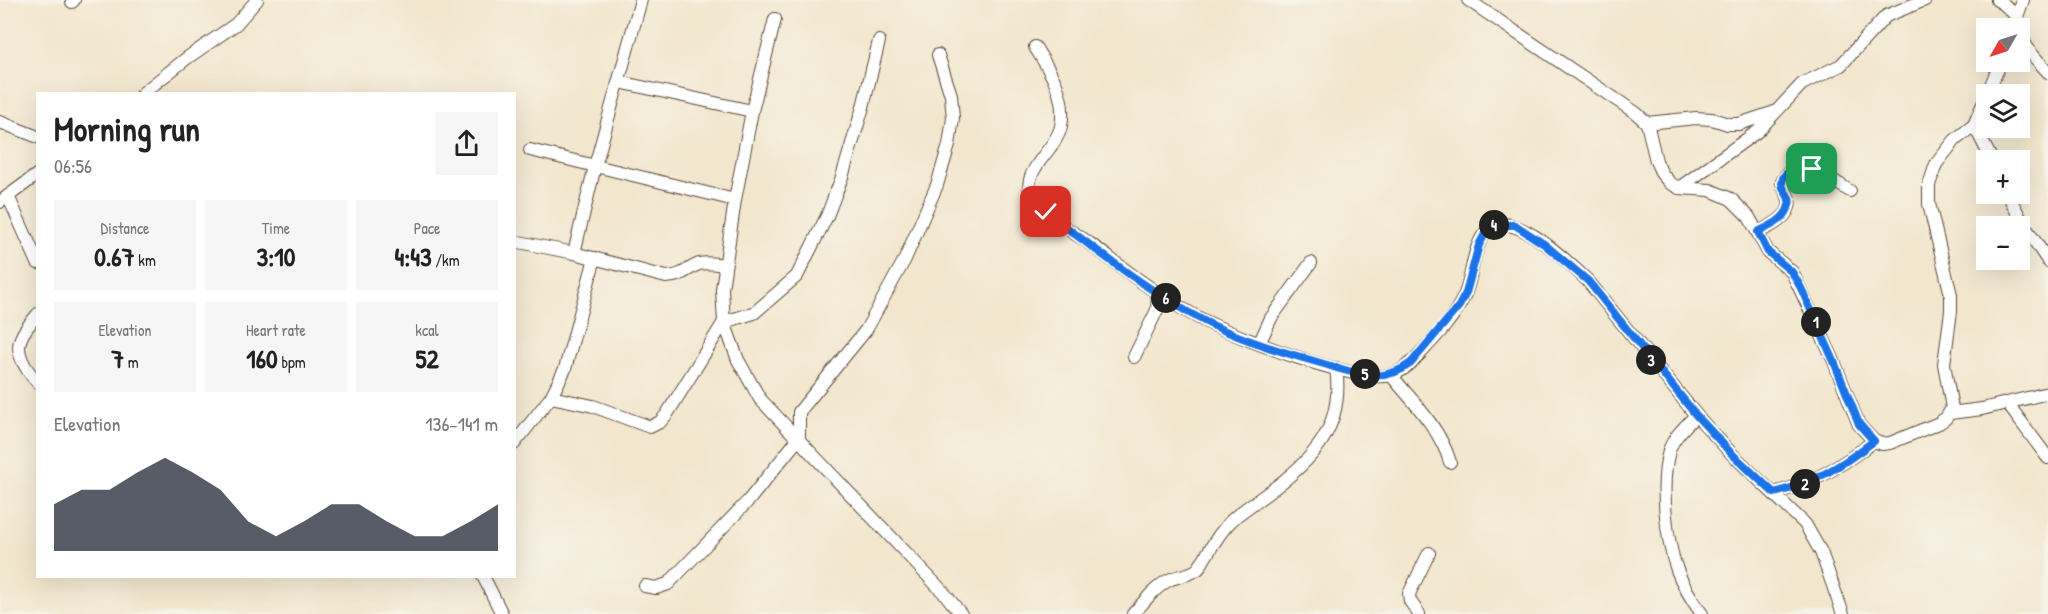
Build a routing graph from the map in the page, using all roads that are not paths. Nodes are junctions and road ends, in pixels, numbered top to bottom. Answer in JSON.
{"nodes":[{"id":1,"x":257,"y":0,"type":"edge"},
{"id":2,"x":641,"y":0,"type":"edge"},
{"id":3,"x":1468,"y":0,"type":"edge"},
{"id":4,"x":1925,"y":0,"type":"edge"},
{"id":5,"x":1997,"y":0,"type":"edge"},
{"id":6,"x":2023,"y":0,"type":"edge"},
{"id":7,"x":2012,"y":18,"type":"edge"},
{"id":8,"x":2017,"y":18,"type":"edge"},
{"id":9,"x":775,"y":20,"type":"dead end"},
{"id":10,"x":879,"y":41,"type":"dead end"},
{"id":11,"x":1035,"y":47,"type":"dead end"},
{"id":12,"x":2030,"y":51,"type":"edge"},
{"id":13,"x":938,"y":55,"type":"dead end"},
{"id":14,"x":2048,"y":72,"type":"edge"},
{"id":15,"x":619,"y":82,"type":"junction"},
{"id":16,"x":144,"y":92,"type":"edge"},
{"id":17,"x":752,"y":111,"type":"junction"},
{"id":18,"x":1779,"y":111,"type":"junction"},
{"id":19,"x":1976,"y":121,"type":"edge"},
{"id":20,"x":0,"y":122,"type":"edge"},
{"id":21,"x":1647,"y":123,"type":"junction"},
{"id":22,"x":1974,"y":125,"type":"junction"},
{"id":23,"x":36,"y":136,"type":"edge"},
{"id":24,"x":530,"y":150,"type":"dead end"},
{"id":25,"x":1987,"y":150,"type":"edge"},
{"id":26,"x":595,"y":166,"type":"junction"},
{"id":27,"x":36,"y":175,"type":"edge"},
{"id":28,"x":1679,"y":188,"type":"junction"},
{"id":29,"x":1850,"y":191,"type":"dead end"},
{"id":30,"x":4,"y":199,"type":"edge"},
{"id":31,"x":735,"y":200,"type":"junction"},
{"id":32,"x":2013,"y":204,"type":"edge"},
{"id":33,"x":1758,"y":232,"type":"junction"},
{"id":34,"x":516,"y":241,"type":"edge"},
{"id":35,"x":574,"y":253,"type":"junction"},
{"id":36,"x":595,"y":258,"type":"junction"},
{"id":37,"x":36,"y":259,"type":"edge"},
{"id":38,"x":2048,"y":261,"type":"edge"},
{"id":39,"x":1311,"y":263,"type":"dead end"},
{"id":40,"x":725,"y":265,"type":"junction"},
{"id":41,"x":1158,"y":293,"type":"junction"},
{"id":42,"x":36,"y":317,"type":"edge"},
{"id":43,"x":724,"y":322,"type":"junction"},
{"id":44,"x":1259,"y":344,"type":"junction"},
{"id":45,"x":1134,"y":357,"type":"dead end"},
{"id":46,"x":1336,"y":368,"type":"junction"},
{"id":47,"x":1391,"y":375,"type":"junction"},
{"id":48,"x":36,"y":381,"type":"edge"},
{"id":49,"x":2048,"y":393,"type":"edge"},
{"id":50,"x":550,"y":398,"type":"junction"},
{"id":51,"x":2007,"y":403,"type":"junction"},
{"id":52,"x":1950,"y":413,"type":"junction"},
{"id":53,"x":1696,"y":415,"type":"junction"},
{"id":54,"x":799,"y":438,"type":"junction"},
{"id":55,"x":516,"y":441,"type":"edge"},
{"id":56,"x":1874,"y":441,"type":"junction"},
{"id":57,"x":2048,"y":458,"type":"edge"},
{"id":58,"x":1450,"y":462,"type":"dead end"},
{"id":59,"x":1774,"y":493,"type":"junction"},
{"id":60,"x":1429,"y":553,"type":"dead end"},
{"id":61,"x":484,"y":578,"type":"edge"},
{"id":62,"x":645,"y":586,"type":"dead end"},
{"id":63,"x":497,"y":612,"type":"edge"},
{"id":64,"x":961,"y":614,"type":"edge"},
{"id":65,"x":1133,"y":614,"type":"edge"},
{"id":66,"x":1419,"y":614,"type":"edge"},
{"id":67,"x":1702,"y":614,"type":"edge"},
{"id":68,"x":1843,"y":614,"type":"edge"}],
"edges":[{"from":1,"to":16,"type":"street"},
{"from":2,"to":15,"type":"street"},
{"from":3,"to":21,"type":"street"},
{"from":4,"to":18,"type":"street"},
{"from":5,"to":7,"type":"street"},
{"from":6,"to":8,"type":"street"},
{"from":9,"to":17,"type":"street"},
{"from":10,"to":43,"type":"street"},
{"from":11,"to":41,"type":"street"},
{"from":12,"to":14,"type":"street"},
{"from":13,"to":54,"type":"street"},
{"from":15,"to":17,"type":"street"},
{"from":15,"to":26,"type":"street"},
{"from":17,"to":31,"type":"street"},
{"from":18,"to":21,"type":"street"},
{"from":18,"to":28,"type":"street"},
{"from":19,"to":22,"type":"street"},
{"from":20,"to":23,"type":"street"},
{"from":21,"to":28,"type":"street"},
{"from":22,"to":25,"type":"street"},
{"from":22,"to":52,"type":"street"},
{"from":24,"to":26,"type":"street"},
{"from":26,"to":31,"type":"street"},
{"from":26,"to":35,"type":"street"},
{"from":27,"to":30,"type":"street"},
{"from":28,"to":33,"type":"street"},
{"from":29,"to":33,"type":"street"},
{"from":30,"to":37,"type":"street"},
{"from":31,"to":40,"type":"street"},
{"from":32,"to":38,"type":"street"},
{"from":33,"to":56,"type":"street"},
{"from":34,"to":35,"type":"street"},
{"from":35,"to":36,"type":"street"},
{"from":36,"to":40,"type":"street"},
{"from":36,"to":50,"type":"street"},
{"from":39,"to":44,"type":"street"},
{"from":40,"to":43,"type":"street"},
{"from":41,"to":44,"type":"street"},
{"from":41,"to":45,"type":"street"},
{"from":42,"to":48,"type":"street"},
{"from":43,"to":50,"type":"street"},
{"from":43,"to":54,"type":"street"},
{"from":44,"to":46,"type":"street"},
{"from":46,"to":47,"type":"street"},
{"from":46,"to":65,"type":"street"},
{"from":47,"to":53,"type":"street"},
{"from":47,"to":58,"type":"street"},
{"from":49,"to":51,"type":"street"},
{"from":50,"to":55,"type":"street"},
{"from":51,"to":52,"type":"street"},
{"from":51,"to":57,"type":"street"},
{"from":52,"to":56,"type":"street"},
{"from":53,"to":59,"type":"street"},
{"from":53,"to":67,"type":"street"},
{"from":54,"to":62,"type":"street"},
{"from":54,"to":64,"type":"street"},
{"from":56,"to":59,"type":"street"},
{"from":59,"to":68,"type":"street"},
{"from":60,"to":66,"type":"street"},
{"from":61,"to":63,"type":"street"}]}
